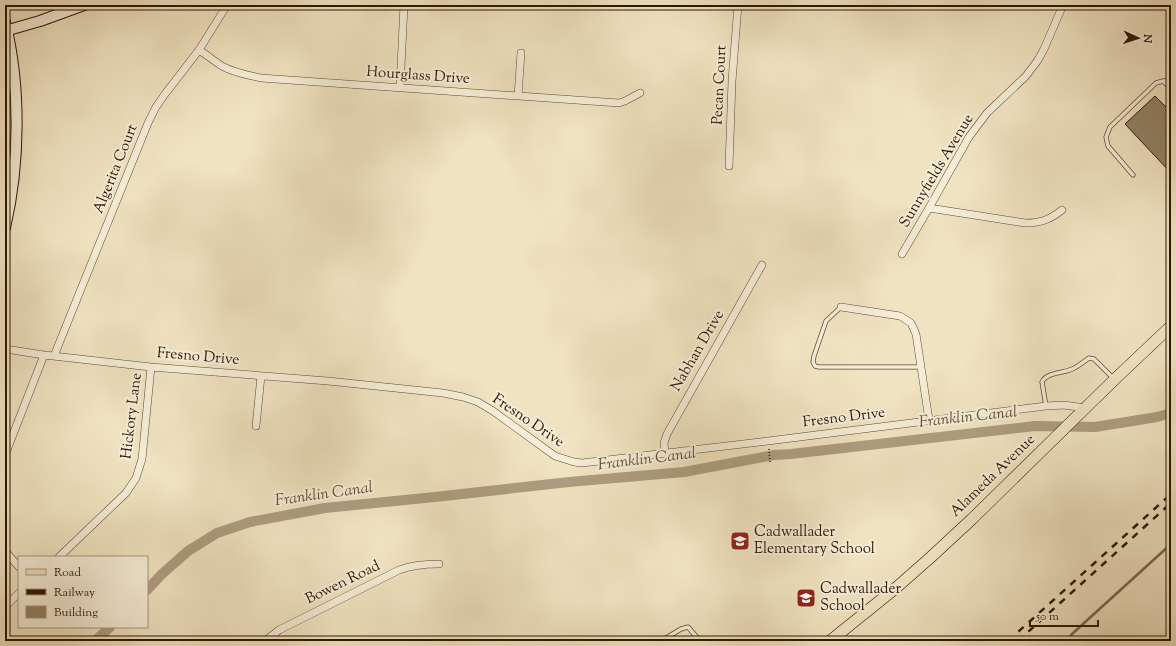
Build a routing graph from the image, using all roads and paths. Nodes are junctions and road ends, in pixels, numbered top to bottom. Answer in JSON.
{"nodes":[{"id":1,"x":84,"y":5,"type":"edge"},
{"id":2,"x":227,"y":5,"type":"edge"},
{"id":3,"x":404,"y":5,"type":"edge"},
{"id":4,"x":738,"y":5,"type":"edge"},
{"id":5,"x":1063,"y":5,"type":"edge"},
{"id":6,"x":6,"y":27,"type":"edge"},
{"id":7,"x":199,"y":50,"type":"junction"},
{"id":8,"x":520,"y":53,"type":"dead end"},
{"id":9,"x":1164,"y":81,"type":"junction"},
{"id":10,"x":1171,"y":81,"type":"edge"},
{"id":11,"x":400,"y":87,"type":"junction"},
{"id":12,"x":1171,"y":89,"type":"edge"},
{"id":13,"x":640,"y":93,"type":"dead end"},
{"id":14,"x":518,"y":96,"type":"junction"},
{"id":15,"x":729,"y":166,"type":"dead end"},
{"id":16,"x":1133,"y":175,"type":"dead end"},
{"id":17,"x":929,"y":208,"type":"junction"},
{"id":18,"x":1062,"y":210,"type":"dead end"},
{"id":19,"x":5,"y":228,"type":"edge"},
{"id":20,"x":902,"y":254,"type":"dead end"},
{"id":21,"x":762,"y":265,"type":"dead end"},
{"id":22,"x":841,"y":307,"type":"joint"},
{"id":23,"x":1171,"y":326,"type":"edge"},
{"id":24,"x":5,"y":349,"type":"edge"},
{"id":25,"x":44,"y":355,"type":"junction"},
{"id":26,"x":54,"y":356,"type":"junction"},
{"id":27,"x":151,"y":366,"type":"junction"},
{"id":28,"x":921,"y":367,"type":"junction"},
{"id":29,"x":261,"y":376,"type":"junction"},
{"id":30,"x":1115,"y":379,"type":"junction"},
{"id":31,"x":1046,"y":406,"type":"junction"},
{"id":32,"x":1082,"y":411,"type":"junction"},
{"id":33,"x":929,"y":420,"type":"junction"},
{"id":34,"x":256,"y":426,"type":"dead end"},
{"id":35,"x":769,"y":448,"type":"dead end"},
{"id":36,"x":665,"y":453,"type":"junction"},
{"id":37,"x":5,"y":455,"type":"edge"},
{"id":38,"x":770,"y":463,"type":"dead end"},
{"id":39,"x":5,"y":551,"type":"edge"},
{"id":40,"x":60,"y":556,"type":"edge"},
{"id":41,"x":438,"y":564,"type":"dead end"},
{"id":42,"x":18,"y":566,"type":"edge"},
{"id":43,"x":18,"y":594,"type":"edge"},
{"id":44,"x":5,"y":607,"type":"edge"},
{"id":45,"x":265,"y":641,"type":"edge"},
{"id":46,"x":661,"y":641,"type":"edge"},
{"id":47,"x":700,"y":641,"type":"edge"},
{"id":48,"x":830,"y":641,"type":"edge"}],
"edges":[{"from":1,"to":6,"type":"main road"},
{"from":2,"to":7,"type":"street","name":"Algerita Court"},
{"from":3,"to":11,"type":"street"},
{"from":4,"to":15,"type":"street","name":"Pecan Court"},
{"from":5,"to":17,"type":"street","name":"Sunnyfields Avenue"},
{"from":6,"to":19,"type":"main road"},
{"from":7,"to":11,"type":"street","name":"Hourglass Drive"},
{"from":7,"to":26,"type":"street","name":"Algerita Court"},
{"from":8,"to":14,"type":"street"},
{"from":9,"to":10,"type":"lane"},
{"from":9,"to":12,"type":"lane"},
{"from":9,"to":16,"type":"lane"},
{"from":11,"to":14,"type":"street","name":"Hourglass Drive"},
{"from":13,"to":14,"type":"street","name":"Hourglass Drive"},
{"from":17,"to":18,"type":"street"},
{"from":17,"to":20,"type":"street","name":"Sunnyfields Avenue"},
{"from":21,"to":36,"type":"street","name":"Nabhan Drive"},
{"from":22,"to":28,"type":"street"},
{"from":22,"to":28,"type":"lane"},
{"from":23,"to":30,"type":"main road","name":"Alameda Avenue"},
{"from":24,"to":25,"type":"street","name":"Fresno Drive"},
{"from":25,"to":26,"type":"street","name":"Fresno Drive"},
{"from":25,"to":37,"type":"street"},
{"from":26,"to":27,"type":"street","name":"Fresno Drive"},
{"from":27,"to":29,"type":"street","name":"Fresno Drive"},
{"from":27,"to":40,"type":"street","name":"Hickory Lane"},
{"from":28,"to":33,"type":"street"},
{"from":29,"to":34,"type":"street"},
{"from":29,"to":36,"type":"street","name":"Fresno Drive"},
{"from":30,"to":31,"type":"lane"},
{"from":30,"to":32,"type":"main road","name":"Alameda Avenue"},
{"from":31,"to":32,"type":"street","name":"Fresno Drive"},
{"from":31,"to":33,"type":"street","name":"Fresno Drive"},
{"from":32,"to":48,"type":"main road","name":"Alameda Avenue"},
{"from":33,"to":36,"type":"street","name":"Fresno Drive"},
{"from":35,"to":38,"type":"path"},
{"from":39,"to":42,"type":"street"},
{"from":41,"to":45,"type":"street","name":"Bowen Road"},
{"from":43,"to":44,"type":"street"},
{"from":46,"to":47,"type":"lane"}]}
